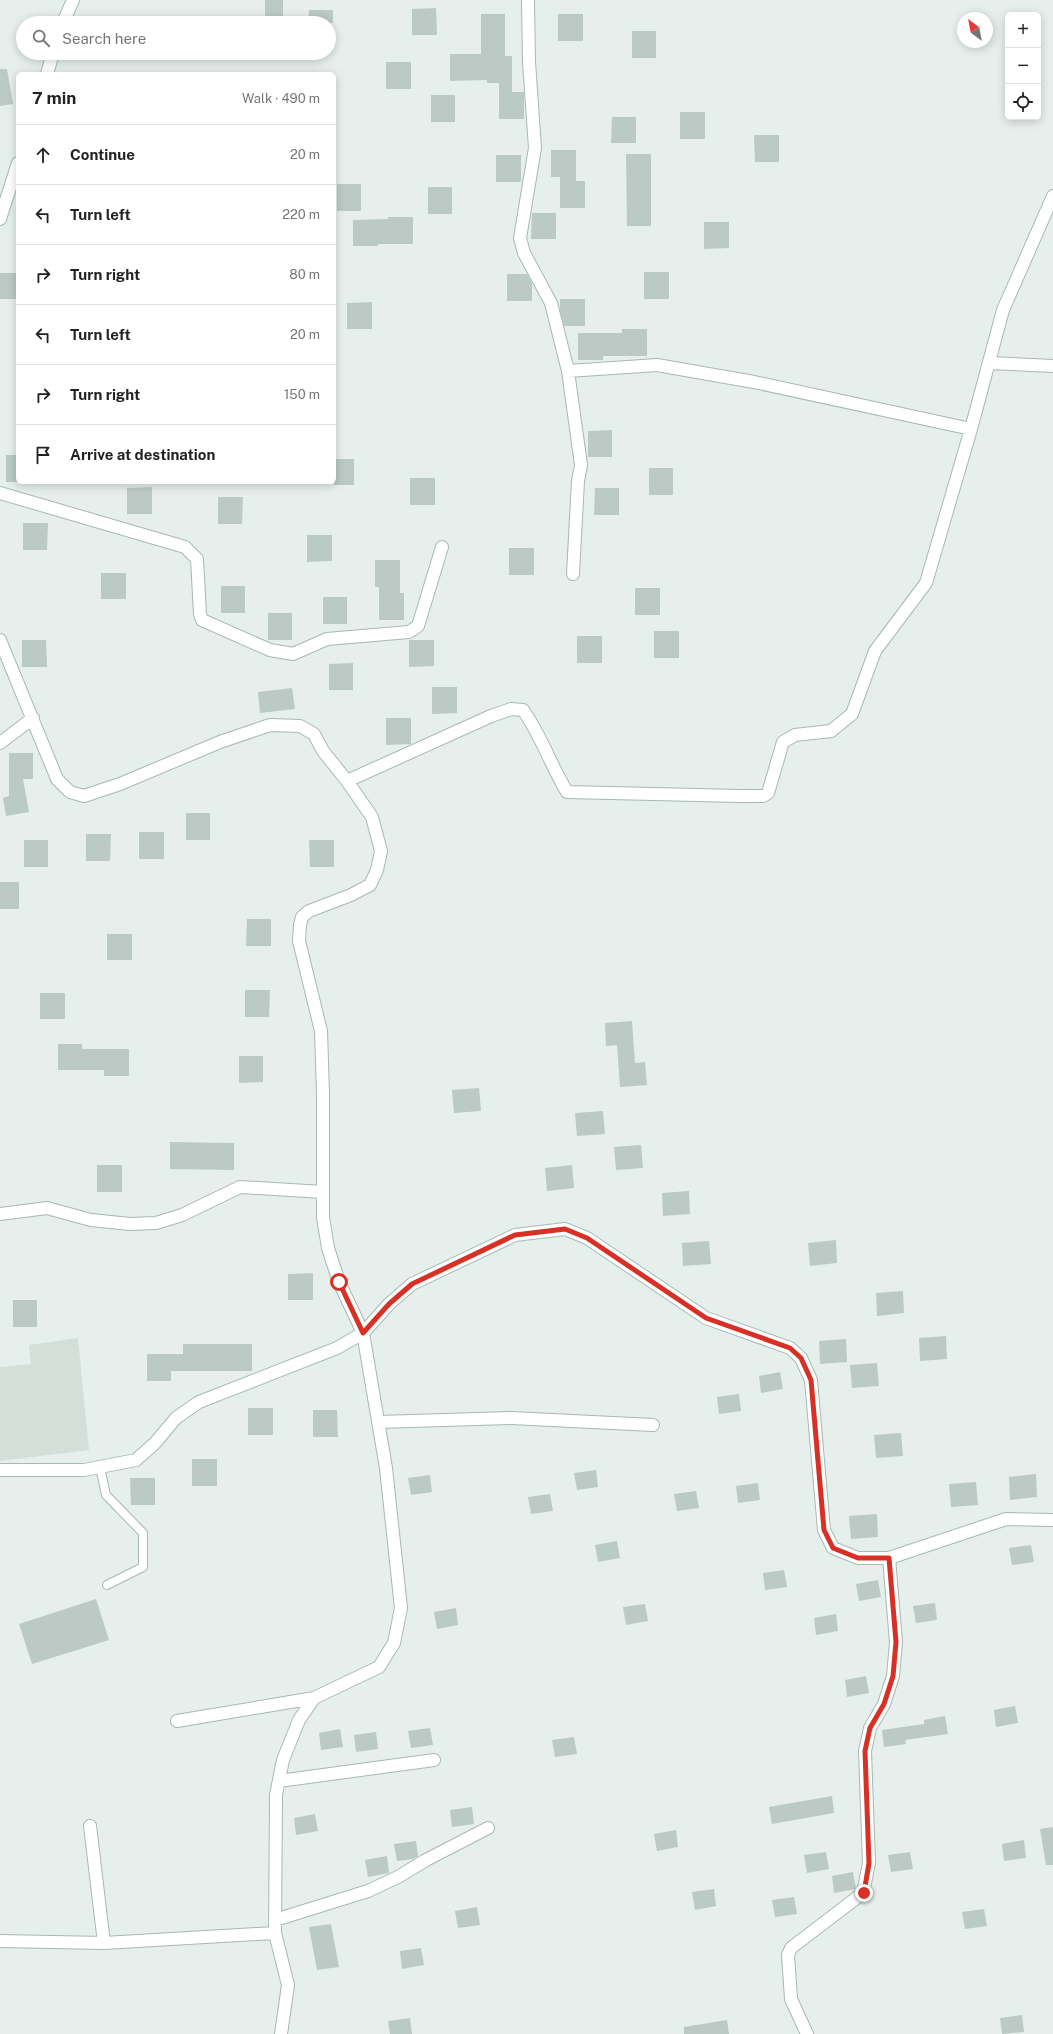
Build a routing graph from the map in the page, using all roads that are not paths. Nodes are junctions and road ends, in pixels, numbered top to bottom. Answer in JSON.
{"nodes":[{"id":1,"x":73,"y":0,"type":"edge"},
{"id":2,"x":528,"y":0,"type":"edge"},
{"id":3,"x":66,"y":16,"type":"edge"},
{"id":4,"x":51,"y":60,"type":"edge"},
{"id":5,"x":47,"y":72,"type":"edge"},
{"id":6,"x":16,"y":169,"type":"edge"},
{"id":7,"x":1053,"y":196,"type":"edge"},
{"id":8,"x":0,"y":219,"type":"edge"},
{"id":9,"x":989,"y":363,"type":"junction"},
{"id":10,"x":1053,"y":366,"type":"edge"},
{"id":11,"x":568,"y":371,"type":"junction"},
{"id":12,"x":971,"y":429,"type":"junction"},
{"id":13,"x":0,"y":493,"type":"edge"},
{"id":14,"x":442,"y":547,"type":"dead end"},
{"id":15,"x":573,"y":574,"type":"dead end"},
{"id":16,"x":0,"y":640,"type":"edge"},
{"id":17,"x":33,"y":718,"type":"junction"},
{"id":18,"x":0,"y":743,"type":"edge"},
{"id":19,"x":347,"y":781,"type":"junction"},
{"id":20,"x":323,"y":1192,"type":"junction"},
{"id":21,"x":0,"y":1214,"type":"edge"},
{"id":22,"x":363,"y":1333,"type":"junction"},
{"id":23,"x":378,"y":1422,"type":"junction"},
{"id":24,"x":653,"y":1425,"type":"dead end"},
{"id":25,"x":100,"y":1467,"type":"junction"},
{"id":26,"x":0,"y":1470,"type":"edge"},
{"id":27,"x":1053,"y":1520,"type":"edge"},
{"id":28,"x":889,"y":1558,"type":"junction"},
{"id":29,"x":108,"y":1586,"type":"dead end"},
{"id":30,"x":314,"y":1698,"type":"junction"},
{"id":31,"x":176,"y":1721,"type":"dead end"},
{"id":32,"x":434,"y":1760,"type":"dead end"},
{"id":33,"x":279,"y":1781,"type":"junction"},
{"id":34,"x":90,"y":1826,"type":"dead end"},
{"id":35,"x":488,"y":1828,"type":"dead end"},
{"id":36,"x":275,"y":1920,"type":"junction"},
{"id":37,"x":275,"y":1933,"type":"junction"},
{"id":38,"x":0,"y":1941,"type":"edge"},
{"id":39,"x":104,"y":1943,"type":"junction"},
{"id":40,"x":281,"y":2034,"type":"edge"},
{"id":41,"x":807,"y":2034,"type":"edge"}],
"edges":[{"from":1,"to":3,"type":"street"},
{"from":2,"to":11,"type":"street"},
{"from":4,"to":5,"type":"street"},
{"from":6,"to":8,"type":"street"},
{"from":7,"to":9,"type":"street"},
{"from":9,"to":10,"type":"street"},
{"from":9,"to":12,"type":"street"},
{"from":11,"to":12,"type":"street"},
{"from":11,"to":15,"type":"street"},
{"from":12,"to":19,"type":"street"},
{"from":13,"to":14,"type":"street"},
{"from":16,"to":17,"type":"street"},
{"from":17,"to":18,"type":"street"},
{"from":17,"to":19,"type":"street"},
{"from":19,"to":20,"type":"street"},
{"from":20,"to":21,"type":"street"},
{"from":20,"to":22,"type":"street"},
{"from":22,"to":23,"type":"street"},
{"from":22,"to":25,"type":"street"},
{"from":22,"to":28,"type":"street"},
{"from":23,"to":24,"type":"street"},
{"from":23,"to":30,"type":"street"},
{"from":25,"to":26,"type":"street"},
{"from":25,"to":29,"type":"lane"},
{"from":27,"to":28,"type":"street"},
{"from":28,"to":41,"type":"street"},
{"from":30,"to":31,"type":"street"},
{"from":30,"to":33,"type":"street"},
{"from":32,"to":33,"type":"street"},
{"from":33,"to":36,"type":"street"},
{"from":34,"to":39,"type":"street"},
{"from":35,"to":36,"type":"street"},
{"from":36,"to":37,"type":"street"},
{"from":37,"to":39,"type":"street"},
{"from":37,"to":40,"type":"street"},
{"from":38,"to":39,"type":"street"}]}
